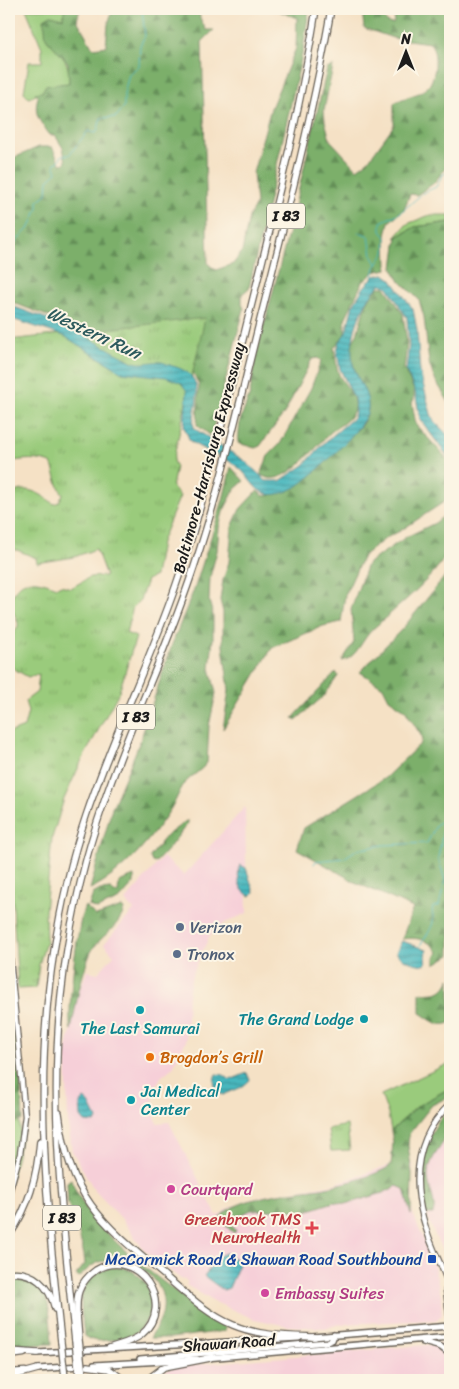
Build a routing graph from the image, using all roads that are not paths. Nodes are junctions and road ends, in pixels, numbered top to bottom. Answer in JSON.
{"nodes":[{"id":1,"x":316,"y":9,"type":"edge"},
{"id":2,"x":331,"y":9,"type":"edge"},
{"id":3,"x":9,"y":948,"type":"edge"},
{"id":4,"x":55,"y":1095,"type":"junction"},
{"id":5,"x":450,"y":1104,"type":"edge"},
{"id":6,"x":42,"y":1117,"type":"junction"},
{"id":7,"x":9,"y":1193,"type":"edge"},
{"id":8,"x":63,"y":1227,"type":"junction"},
{"id":9,"x":9,"y":1236,"type":"edge"},
{"id":10,"x":9,"y":1273,"type":"edge"},
{"id":11,"x":449,"y":1283,"type":"edge"},
{"id":12,"x":77,"y":1317,"type":"junction"},
{"id":13,"x":450,"y":1321,"type":"edge"},
{"id":14,"x":450,"y":1326,"type":"edge"},
{"id":15,"x":60,"y":1335,"type":"junction"},
{"id":16,"x":334,"y":1335,"type":"junction"},
{"id":17,"x":315,"y":1337,"type":"junction"},
{"id":18,"x":450,"y":1337,"type":"edge"},
{"id":19,"x":77,"y":1340,"type":"junction"},
{"id":20,"x":418,"y":1340,"type":"junction"},
{"id":21,"x":109,"y":1348,"type":"junction"},
{"id":22,"x":9,"y":1351,"type":"edge"},
{"id":23,"x":38,"y":1353,"type":"junction"},
{"id":24,"x":450,"y":1354,"type":"edge"},
{"id":25,"x":9,"y":1356,"type":"edge"},
{"id":26,"x":210,"y":1358,"type":"junction"},
{"id":27,"x":110,"y":1364,"type":"junction"},
{"id":28,"x":87,"y":1366,"type":"junction"},
{"id":29,"x":38,"y":1369,"type":"junction"},
{"id":30,"x":9,"y":1372,"type":"edge"},
{"id":31,"x":9,"y":1377,"type":"edge"},
{"id":32,"x":81,"y":1378,"type":"edge"},
{"id":33,"x":65,"y":1379,"type":"edge"},
{"id":34,"x":124,"y":1380,"type":"edge"},
{"id":35,"x":146,"y":1380,"type":"edge"}],
"edges":[{"from":1,"to":6,"type":"highway","name":"Baltimore-Harrisburg Expressway","number":"I 83"},
{"from":2,"to":4,"type":"highway","name":"Baltimore-Harrisburg Expressway","number":"I 83"},
{"from":3,"to":7,"type":"main road"},
{"from":4,"to":8,"type":"highway","name":"Baltimore-Harrisburg Expressway","number":"I 83"},
{"from":4,"to":17,"type":"highway"},
{"from":5,"to":11,"type":"main road"},
{"from":6,"to":9,"type":"highway"},
{"from":6,"to":15,"type":"highway","name":"Baltimore-Harrisburg Expressway","number":"I 83"},
{"from":8,"to":12,"type":"highway"},
{"from":8,"to":19,"type":"highway","name":"Baltimore-Harrisburg Expressway","number":"I 83"},
{"from":10,"to":15,"type":"highway"},
{"from":11,"to":13,"type":"main road"},
{"from":12,"to":19,"type":"highway"},
{"from":12,"to":21,"type":"highway"},
{"from":14,"to":16,"type":"main road","name":"Shawan Road"},
{"from":15,"to":33,"type":"highway","name":"Baltimore-Harrisburg Expressway","number":"I 83","bridge":true},
{"from":16,"to":17,"type":"main road","name":"Shawan Road"},
{"from":16,"to":27,"type":"main road"},
{"from":17,"to":21,"type":"main road","name":"Shawan Road"},
{"from":18,"to":20,"type":"main road","name":"Shawan Road"},
{"from":19,"to":32,"type":"highway","name":"Baltimore-Harrisburg Expressway","number":"I 83","bridge":true},
{"from":20,"to":24,"type":"main road"},
{"from":20,"to":26,"type":"main road","name":"Shawan Road"},
{"from":21,"to":23,"type":"main road","name":"Shawan Road"},
{"from":22,"to":23,"type":"highway"},
{"from":23,"to":25,"type":"main road","name":"Shawan Road"},
{"from":26,"to":27,"type":"main road","name":"Shawan Road"},
{"from":26,"to":35,"type":"highway"},
{"from":27,"to":28,"type":"main road","name":"Shawan Road"},
{"from":28,"to":29,"type":"main road","name":"Shawan Road"},
{"from":28,"to":34,"type":"highway"},
{"from":29,"to":30,"type":"main road","name":"Shawan Road"},
{"from":29,"to":31,"type":"highway"}]}
